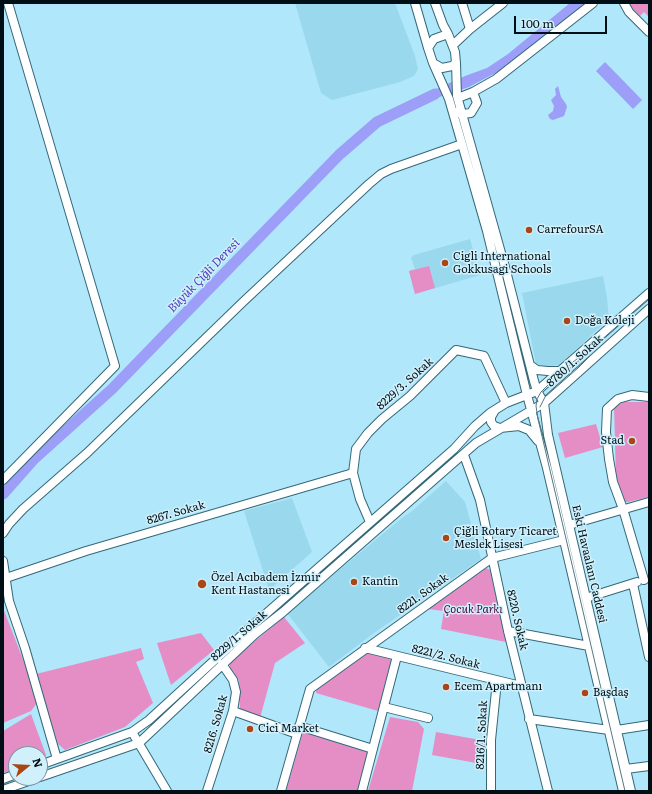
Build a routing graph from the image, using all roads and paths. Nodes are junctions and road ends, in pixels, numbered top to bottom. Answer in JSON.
{"nodes":[{"id":1,"x":8,"y":3,"type":"edge"},
{"id":2,"x":415,"y":3,"type":"edge"},
{"id":3,"x":435,"y":3,"type":"edge"},
{"id":4,"x":462,"y":3,"type":"edge"},
{"id":5,"x":504,"y":3,"type":"edge"},
{"id":6,"x":593,"y":3,"type":"edge"},
{"id":7,"x":624,"y":3,"type":"edge"},
{"id":8,"x":470,"y":29,"type":"junction"},
{"id":9,"x":649,"y":32,"type":"edge"},
{"id":10,"x":448,"y":34,"type":"junction"},
{"id":11,"x":453,"y":45,"type":"junction"},
{"id":12,"x":428,"y":48,"type":"junction"},
{"id":13,"x":433,"y":63,"type":"junction"},
{"id":14,"x":456,"y":63,"type":"junction"},
{"id":15,"x":473,"y":92,"type":"junction"},
{"id":16,"x":457,"y":97,"type":"junction"},
{"id":17,"x":452,"y":110,"type":"junction"},
{"id":18,"x":462,"y":114,"type":"junction"},
{"id":19,"x":462,"y":144,"type":"junction"},
{"id":20,"x":649,"y":293,"type":"edge"},
{"id":21,"x":649,"y":309,"type":"edge"},
{"id":22,"x":530,"y":365,"type":"junction"},
{"id":23,"x":559,"y":371,"type":"junction"},
{"id":24,"x":537,"y":391,"type":"junction"},
{"id":25,"x":527,"y":395,"type":"junction"},
{"id":26,"x":649,"y":397,"type":"edge"},
{"id":27,"x":506,"y":403,"type":"junction"},
{"id":28,"x":544,"y":403,"type":"junction"},
{"id":29,"x":496,"y":410,"type":"junction"},
{"id":30,"x":531,"y":410,"type":"junction"},
{"id":31,"x":500,"y":428,"type":"junction"},
{"id":32,"x":540,"y":444,"type":"junction"},
{"id":33,"x":464,"y":455,"type":"junction"},
{"id":34,"x":354,"y":474,"type":"junction"},
{"id":35,"x":3,"y":480,"type":"edge"},
{"id":36,"x":649,"y":502,"type":"edge"},
{"id":37,"x":623,"y":509,"type":"junction"},
{"id":38,"x":370,"y":522,"type":"junction"},
{"id":39,"x":569,"y":525,"type":"junction"},
{"id":40,"x":3,"y":533,"type":"edge"},
{"id":41,"x":564,"y":540,"type":"junction"},
{"id":42,"x":492,"y":558,"type":"junction"},
{"id":43,"x":3,"y":561,"type":"edge"},
{"id":44,"x":6,"y":578,"type":"junction"},
{"id":45,"x":646,"y":579,"type":"edge"},
{"id":46,"x":633,"y":584,"type":"junction"},
{"id":47,"x":586,"y":598,"type":"junction"},
{"id":48,"x":508,"y":631,"type":"junction"},
{"id":49,"x":589,"y":646,"type":"junction"},
{"id":50,"x":365,"y":648,"type":"junction"},
{"id":51,"x":397,"y":656,"type":"junction"},
{"id":52,"x":649,"y":657,"type":"edge"},
{"id":53,"x":222,"y":664,"type":"junction"},
{"id":54,"x":497,"y":681,"type":"junction"},
{"id":55,"x":521,"y":686,"type":"junction"},
{"id":56,"x":384,"y":707,"type":"junction"},
{"id":57,"x":233,"y":711,"type":"junction"},
{"id":58,"x":428,"y":718,"type":"dead end"},
{"id":59,"x":529,"y":719,"type":"junction"},
{"id":60,"x":649,"y":725,"type":"edge"},
{"id":61,"x":298,"y":730,"type":"junction"},
{"id":62,"x":613,"y":730,"type":"junction"},
{"id":63,"x":132,"y":732,"type":"junction"},
{"id":64,"x":139,"y":742,"type":"junction"},
{"id":65,"x":373,"y":749,"type":"junction"},
{"id":66,"x":57,"y":759,"type":"junction"},
{"id":67,"x":48,"y":762,"type":"edge"},
{"id":68,"x":649,"y":766,"type":"edge"},
{"id":69,"x":626,"y":769,"type":"junction"},
{"id":70,"x":48,"y":775,"type":"edge"},
{"id":71,"x":15,"y":786,"type":"edge"},
{"id":72,"x":3,"y":790,"type":"edge"},
{"id":73,"x":167,"y":791,"type":"edge"},
{"id":74,"x":207,"y":791,"type":"edge"},
{"id":75,"x":281,"y":791,"type":"edge"},
{"id":76,"x":362,"y":791,"type":"edge"},
{"id":77,"x":491,"y":791,"type":"edge"},
{"id":78,"x":548,"y":791,"type":"edge"},
{"id":79,"x":623,"y":791,"type":"edge"},
{"id":80,"x":631,"y":791,"type":"edge"}],
"edges":[{"from":1,"to":35,"type":"street"},
{"from":2,"to":12,"type":"street"},
{"from":3,"to":10,"type":"street"},
{"from":4,"to":8,"type":"street"},
{"from":5,"to":8,"type":"street"},
{"from":6,"to":15,"type":"street"},
{"from":7,"to":9,"type":"street"},
{"from":8,"to":11,"type":"street"},
{"from":10,"to":11,"type":"street"},
{"from":10,"to":12,"type":"street"},
{"from":11,"to":14,"type":"street"},
{"from":12,"to":13,"type":"street"},
{"from":13,"to":14,"type":"street"},
{"from":13,"to":17,"type":"street","name":"Eski Havaalanı Caddesi"},
{"from":14,"to":16,"type":"street","name":"Eski Havaalanı Caddesi"},
{"from":15,"to":16,"type":"street"},
{"from":15,"to":18,"type":"street"},
{"from":16,"to":18,"type":"street","name":"Eski Havaalanı Caddesi"},
{"from":17,"to":18,"type":"street"},
{"from":17,"to":19,"type":"street","name":"Eski Havaalanı Caddesi"},
{"from":18,"to":22,"type":"street","name":"Eski Havaalanı Caddesi"},
{"from":19,"to":25,"type":"street","name":"Eski Havaalanı Caddesi"},
{"from":19,"to":40,"type":"street"},
{"from":20,"to":23,"type":"street"},
{"from":21,"to":28,"type":"street","name":"8780/1. Sokak"},
{"from":22,"to":23,"type":"street"},
{"from":22,"to":24,"type":"street","name":"Eski Havaalanı Caddesi"},
{"from":23,"to":24,"type":"street"},
{"from":24,"to":25,"type":"street","name":"8229/1. Sokak"},
{"from":24,"to":28,"type":"street","name":"Eski Havaalanı Caddesi"},
{"from":25,"to":27,"type":"street","name":"8229/1. Sokak"},
{"from":25,"to":30,"type":"street","name":"Eski Havaalanı Caddesi"},
{"from":26,"to":37,"type":"street"},
{"from":27,"to":29,"type":"street","name":"8229/1. Sokak"},
{"from":27,"to":34,"type":"street","name":"8229/3. Sokak"},
{"from":28,"to":30,"type":"street","name":"8780/1. Sokak"},
{"from":28,"to":39,"type":"street","name":"Eski Havaalanı Caddesi"},
{"from":29,"to":31,"type":"street"},
{"from":29,"to":38,"type":"street","name":"8229/1. Sokak"},
{"from":30,"to":31,"type":"street","name":"8229/1. Sokak"},
{"from":30,"to":32,"type":"street","name":"Eski Havaalanı Caddesi"},
{"from":31,"to":32,"type":"street"},
{"from":31,"to":33,"type":"street","name":"8229/1. Sokak"},
{"from":32,"to":41,"type":"street","name":"Eski Havaalanı Caddesi"},
{"from":33,"to":42,"type":"street","name":"8220. Sokak"},
{"from":33,"to":53,"type":"street","name":"8229/1. Sokak"},
{"from":34,"to":38,"type":"street","name":"8229/3. Sokak"},
{"from":34,"to":44,"type":"street","name":"8267. Sokak"},
{"from":36,"to":37,"type":"street"},
{"from":37,"to":39,"type":"street"},
{"from":37,"to":45,"type":"street"},
{"from":38,"to":63,"type":"street","name":"8229/1. Sokak"},
{"from":39,"to":47,"type":"street","name":"Eski Havaalanı Caddesi"},
{"from":41,"to":42,"type":"street"},
{"from":41,"to":49,"type":"street","name":"Eski Havaalanı Caddesi"},
{"from":42,"to":48,"type":"street","name":"8220. Sokak"},
{"from":42,"to":50,"type":"street","name":"8221. Sokak"},
{"from":43,"to":44,"type":"street"},
{"from":44,"to":66,"type":"street"},
{"from":45,"to":46,"type":"street"},
{"from":46,"to":47,"type":"street"},
{"from":46,"to":52,"type":"street"},
{"from":47,"to":62,"type":"street","name":"Eski Havaalanı Caddesi"},
{"from":48,"to":49,"type":"street"},
{"from":48,"to":55,"type":"street","name":"8220. Sokak"},
{"from":49,"to":62,"type":"street","name":"Eski Havaalanı Caddesi"},
{"from":50,"to":51,"type":"street","name":"8221/2. Sokak"},
{"from":50,"to":61,"type":"street","name":"8221. Sokak"},
{"from":51,"to":54,"type":"street","name":"8221/2. Sokak"},
{"from":51,"to":56,"type":"street"},
{"from":53,"to":57,"type":"street","name":"8216. Sokak"},
{"from":53,"to":64,"type":"street","name":"8229/1. Sokak"},
{"from":54,"to":55,"type":"street","name":"8221/2. Sokak"},
{"from":54,"to":77,"type":"street","name":"8216/1. Sokak"},
{"from":55,"to":59,"type":"street","name":"8220. Sokak"},
{"from":56,"to":58,"type":"street"},
{"from":56,"to":65,"type":"street"},
{"from":57,"to":61,"type":"street"},
{"from":57,"to":74,"type":"street","name":"8216. Sokak"},
{"from":59,"to":62,"type":"street"},
{"from":59,"to":78,"type":"street","name":"8220. Sokak"},
{"from":60,"to":62,"type":"street"},
{"from":61,"to":65,"type":"street"},
{"from":61,"to":75,"type":"street","name":"8221. Sokak"},
{"from":62,"to":69,"type":"street","name":"Eski Havaalanı Caddesi"},
{"from":62,"to":79,"type":"street","name":"Eski Havaalanı Caddesi"},
{"from":63,"to":64,"type":"street"},
{"from":63,"to":66,"type":"street","name":"8229/1. Sokak"},
{"from":64,"to":70,"type":"street","name":"8229/1. Sokak"},
{"from":64,"to":73,"type":"street"},
{"from":65,"to":76,"type":"street"},
{"from":66,"to":67,"type":"street","name":"8229/1. Sokak"},
{"from":68,"to":69,"type":"street"},
{"from":69,"to":80,"type":"street","name":"Eski Havaalanı Caddesi"},
{"from":71,"to":72,"type":"street","name":"8229/1. Sokak"}]}
